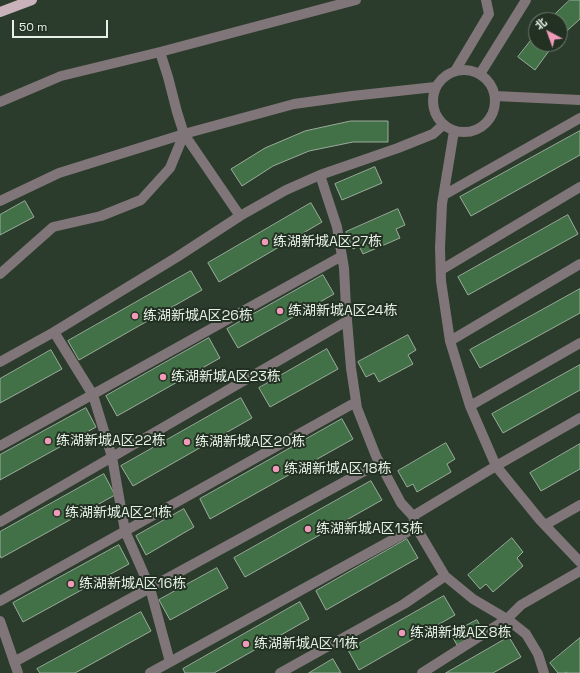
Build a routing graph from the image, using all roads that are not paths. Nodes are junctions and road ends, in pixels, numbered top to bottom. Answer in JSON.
{"nodes":[{"id":1,"x":32,"y":0,"type":"edge"},
{"id":2,"x":356,"y":0,"type":"edge"},
{"id":3,"x":486,"y":0,"type":"edge"},
{"id":4,"x":526,"y":0,"type":"edge"},
{"id":5,"x":0,"y":12,"type":"edge"},
{"id":6,"x":160,"y":52,"type":"junction"},
{"id":7,"x":455,"y":71,"type":"junction"},
{"id":8,"x":480,"y":74,"type":"junction"},
{"id":9,"x":435,"y":88,"type":"junction"},
{"id":10,"x":495,"y":96,"type":"junction"},
{"id":11,"x":580,"y":100,"type":"edge"},
{"id":12,"x":0,"y":102,"type":"edge"},
{"id":13,"x":580,"y":118,"type":"edge"},
{"id":14,"x":443,"y":125,"type":"junction"},
{"id":15,"x":454,"y":131,"type":"junction"},
{"id":16,"x":184,"y":134,"type":"junction"},
{"id":17,"x":320,"y":175,"type":"junction"},
{"id":18,"x":580,"y":186,"type":"edge"},
{"id":19,"x":444,"y":196,"type":"junction"},
{"id":20,"x":0,"y":201,"type":"edge"},
{"id":21,"x":240,"y":216,"type":"junction"},
{"id":22,"x":342,"y":256,"type":"junction"},
{"id":23,"x":580,"y":264,"type":"edge"},
{"id":24,"x":441,"y":270,"type":"junction"},
{"id":25,"x":0,"y":274,"type":"edge"},
{"id":26,"x":347,"y":321,"type":"junction"},
{"id":27,"x":54,"y":332,"type":"junction"},
{"id":28,"x":450,"y":341,"type":"junction"},
{"id":29,"x":580,"y":343,"type":"edge"},
{"id":30,"x":0,"y":362,"type":"edge"},
{"id":31,"x":93,"y":395,"type":"junction"},
{"id":32,"x":356,"y":402,"type":"junction"},
{"id":33,"x":470,"y":406,"type":"junction"},
{"id":34,"x":580,"y":418,"type":"edge"},
{"id":35,"x":0,"y":446,"type":"edge"},
{"id":36,"x":112,"y":457,"type":"junction"},
{"id":37,"x":379,"y":463,"type":"junction"},
{"id":38,"x":496,"y":466,"type":"junction"},
{"id":39,"x":580,"y":505,"type":"edge"},
{"id":40,"x":413,"y":516,"type":"junction"},
{"id":41,"x":0,"y":522,"type":"edge"},
{"id":42,"x":545,"y":525,"type":"junction"},
{"id":43,"x":416,"y":527,"type":"junction"},
{"id":44,"x":125,"y":531,"type":"junction"},
{"id":45,"x":580,"y":562,"type":"edge"},
{"id":46,"x":580,"y":571,"type":"edge"},
{"id":47,"x":445,"y":576,"type":"junction"},
{"id":48,"x":150,"y":588,"type":"junction"},
{"id":49,"x":0,"y":601,"type":"edge"},
{"id":50,"x":507,"y":619,"type":"junction"},
{"id":51,"x":0,"y":621,"type":"edge"},
{"id":52,"x":14,"y":662,"type":"junction"},
{"id":53,"x":170,"y":662,"type":"junction"},
{"id":54,"x":18,"y":673,"type":"edge"},
{"id":55,"x":150,"y":673,"type":"edge"},
{"id":56,"x":280,"y":673,"type":"edge"},
{"id":57,"x":422,"y":673,"type":"edge"},
{"id":58,"x":544,"y":673,"type":"edge"}],
"edges":[{"from":1,"to":5,"type":"main road"},
{"from":2,"to":6,"type":"street"},
{"from":3,"to":7,"type":"street"},
{"from":4,"to":8,"type":"street"},
{"from":6,"to":12,"type":"street"},
{"from":6,"to":16,"type":"street"},
{"from":7,"to":8,"type":"street"},
{"from":7,"to":9,"type":"street"},
{"from":8,"to":10,"type":"street"},
{"from":9,"to":14,"type":"street"},
{"from":9,"to":16,"type":"street"},
{"from":10,"to":11,"type":"street"},
{"from":10,"to":15,"type":"street"},
{"from":13,"to":19,"type":"street"},
{"from":14,"to":15,"type":"street"},
{"from":14,"to":17,"type":"street"},
{"from":15,"to":19,"type":"street"},
{"from":16,"to":20,"type":"street"},
{"from":16,"to":21,"type":"street"},
{"from":16,"to":25,"type":"street"},
{"from":17,"to":21,"type":"street"},
{"from":17,"to":22,"type":"street"},
{"from":18,"to":24,"type":"street"},
{"from":19,"to":24,"type":"street"},
{"from":21,"to":27,"type":"street"},
{"from":22,"to":26,"type":"street"},
{"from":22,"to":31,"type":"street"},
{"from":23,"to":28,"type":"street"},
{"from":24,"to":28,"type":"street"},
{"from":26,"to":32,"type":"street"},
{"from":26,"to":36,"type":"street"},
{"from":27,"to":30,"type":"street"},
{"from":27,"to":31,"type":"street"},
{"from":28,"to":33,"type":"street"},
{"from":29,"to":33,"type":"street"},
{"from":31,"to":35,"type":"street"},
{"from":31,"to":36,"type":"street"},
{"from":32,"to":37,"type":"street"},
{"from":32,"to":44,"type":"street"},
{"from":33,"to":38,"type":"street"},
{"from":34,"to":38,"type":"street"},
{"from":36,"to":41,"type":"street"},
{"from":36,"to":44,"type":"street"},
{"from":37,"to":40,"type":"street"},
{"from":37,"to":48,"type":"street"},
{"from":38,"to":40,"type":"street"},
{"from":38,"to":42,"type":"street"},
{"from":39,"to":42,"type":"street"},
{"from":40,"to":43,"type":"street"},
{"from":42,"to":45,"type":"street"},
{"from":43,"to":47,"type":"street"},
{"from":43,"to":53,"type":"street"},
{"from":44,"to":48,"type":"street"},
{"from":44,"to":49,"type":"street"},
{"from":46,"to":50,"type":"street"},
{"from":47,"to":50,"type":"street"},
{"from":47,"to":56,"type":"street"},
{"from":48,"to":52,"type":"street"},
{"from":48,"to":53,"type":"street"},
{"from":50,"to":57,"type":"street"},
{"from":50,"to":58,"type":"street"},
{"from":51,"to":52,"type":"street"},
{"from":52,"to":54,"type":"street"},
{"from":53,"to":55,"type":"street"}]}
